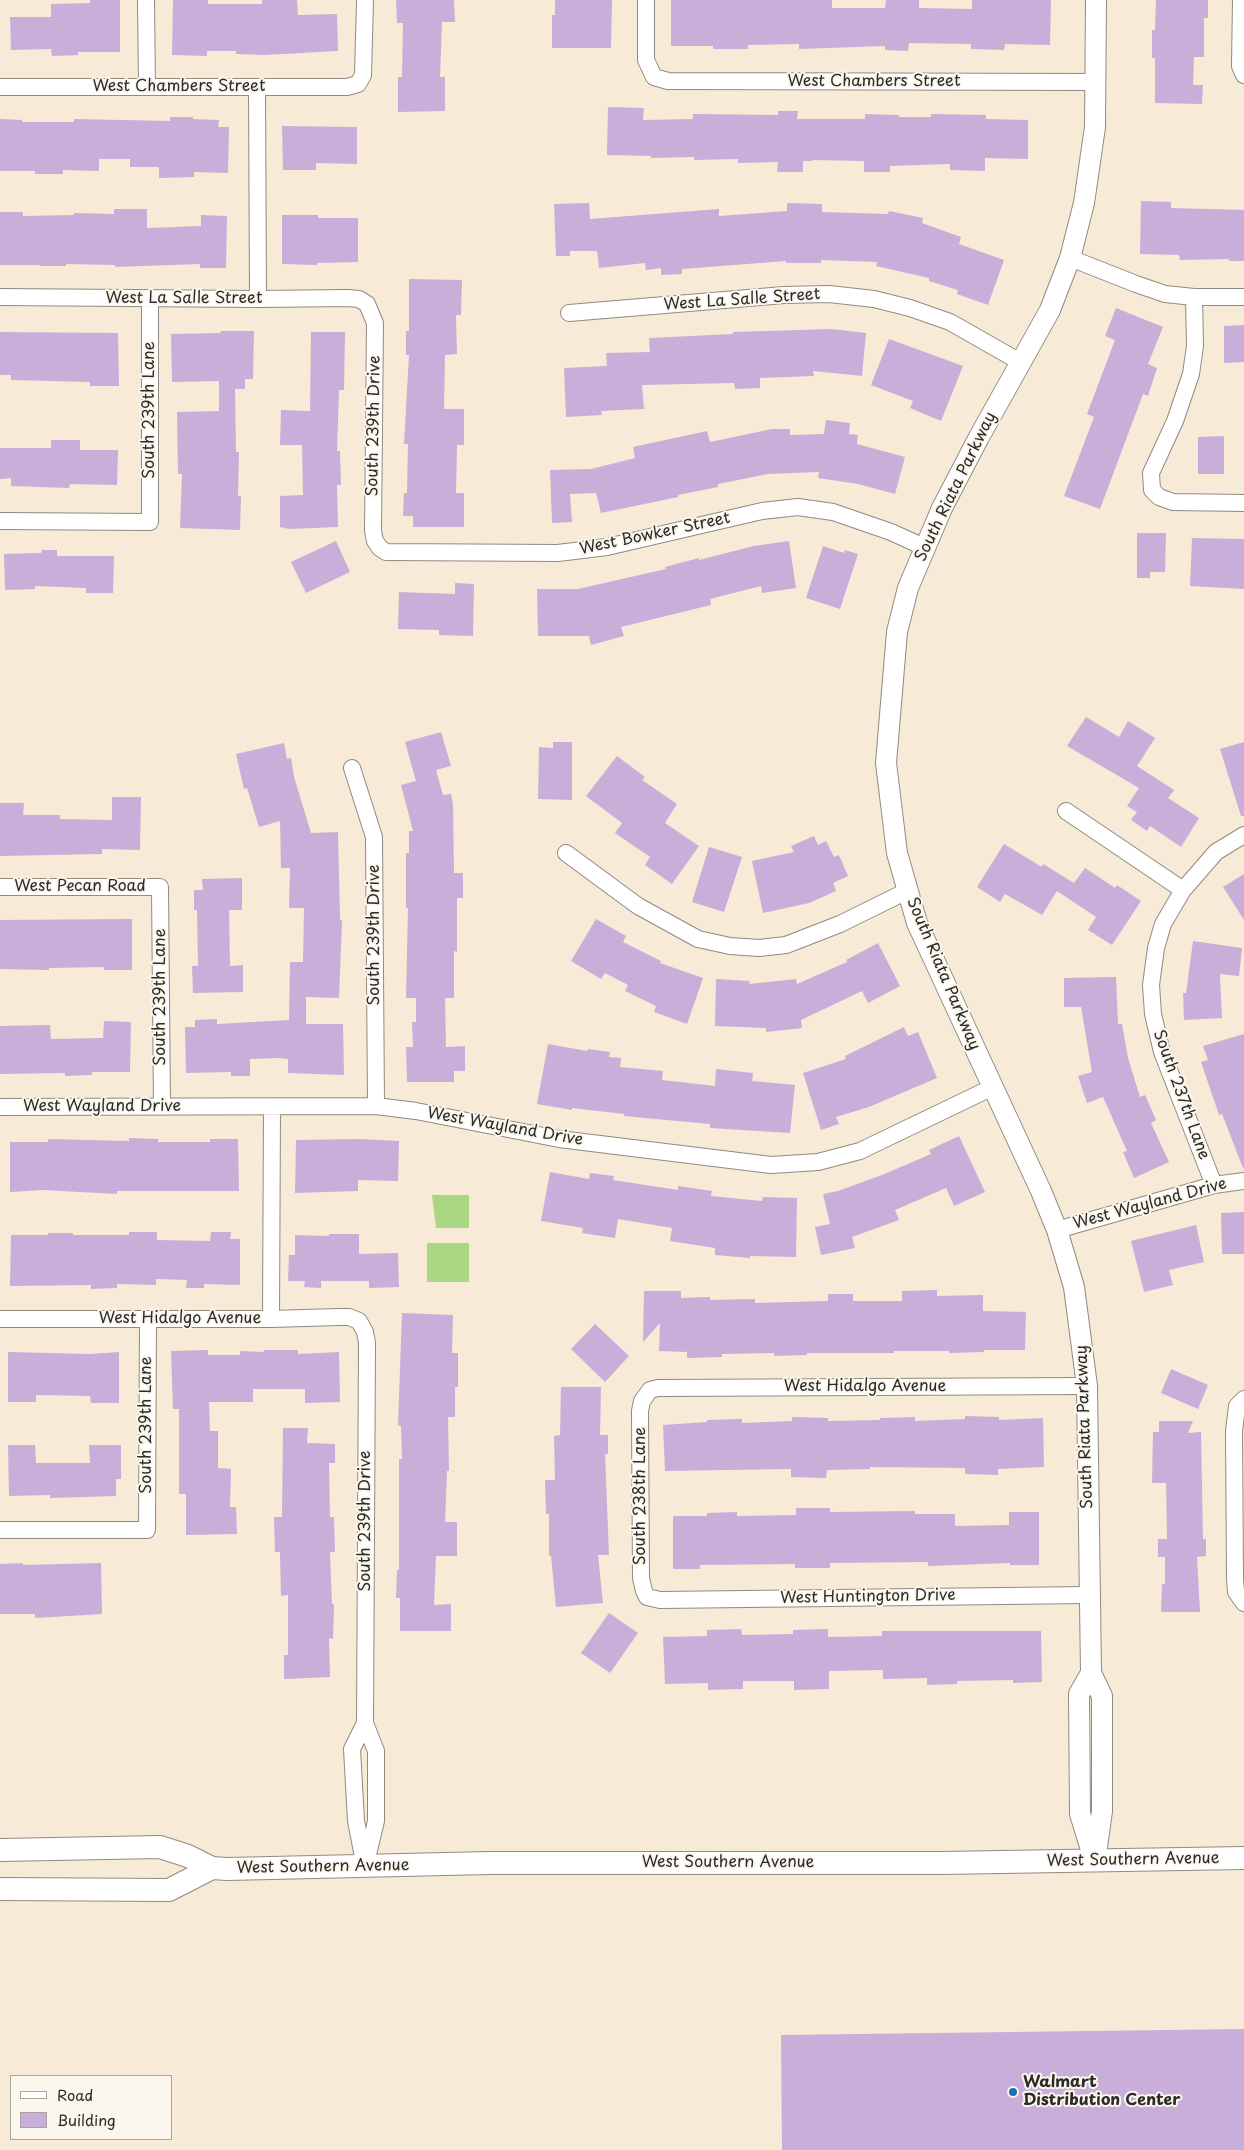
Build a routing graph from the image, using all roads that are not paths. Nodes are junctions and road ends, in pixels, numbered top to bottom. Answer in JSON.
{"nodes":[{"id":1,"x":146,"y":0,"type":"edge"},
{"id":2,"x":365,"y":0,"type":"edge"},
{"id":3,"x":646,"y":0,"type":"edge"},
{"id":4,"x":1096,"y":0,"type":"edge"},
{"id":5,"x":1240,"y":0,"type":"edge"},
{"id":6,"x":1244,"y":75,"type":"edge"},
{"id":7,"x":1096,"y":82,"type":"junction"},
{"id":8,"x":0,"y":87,"type":"edge"},
{"id":9,"x":147,"y":87,"type":"junction"},
{"id":10,"x":257,"y":87,"type":"junction"},
{"id":11,"x":1070,"y":258,"type":"junction"},
{"id":12,"x":0,"y":297,"type":"edge"},
{"id":13,"x":1194,"y":297,"type":"junction"},
{"id":14,"x":1244,"y":297,"type":"edge"},
{"id":15,"x":150,"y":299,"type":"junction"},
{"id":16,"x":258,"y":300,"type":"junction"},
{"id":17,"x":367,"y":304,"type":"joint"},
{"id":18,"x":569,"y":313,"type":"dead end"},
{"id":19,"x":1022,"y":363,"type":"junction"},
{"id":20,"x":1244,"y":502,"type":"edge"},
{"id":21,"x":0,"y":521,"type":"edge"},
{"id":22,"x":924,"y":547,"type":"junction"},
{"id":23,"x":380,"y":548,"type":"joint"},
{"id":24,"x":352,"y":768,"type":"dead end"},
{"id":25,"x":1066,"y":810,"type":"dead end"},
{"id":26,"x":1244,"y":835,"type":"edge"},
{"id":27,"x":566,"y":853,"type":"dead end"},
{"id":28,"x":0,"y":887,"type":"edge"},
{"id":29,"x":160,"y":887,"type":"joint"},
{"id":30,"x":1183,"y":890,"type":"junction"},
{"id":31,"x":907,"y":891,"type":"junction"},
{"id":32,"x":992,"y":1087,"type":"junction"},
{"id":33,"x":376,"y":1106,"type":"junction"},
{"id":34,"x":0,"y":1107,"type":"edge"},
{"id":35,"x":162,"y":1107,"type":"junction"},
{"id":36,"x":272,"y":1107,"type":"junction"},
{"id":37,"x":1244,"y":1181,"type":"edge"},
{"id":38,"x":1214,"y":1185,"type":"junction"},
{"id":39,"x":1057,"y":1230,"type":"junction"},
{"id":40,"x":0,"y":1319,"type":"edge"},
{"id":41,"x":271,"y":1319,"type":"junction"},
{"id":42,"x":148,"y":1320,"type":"junction"},
{"id":43,"x":359,"y":1321,"type":"joint"},
{"id":44,"x":1087,"y":1386,"type":"junction"},
{"id":45,"x":645,"y":1395,"type":"joint"},
{"id":46,"x":1243,"y":1399,"type":"edge"},
{"id":47,"x":0,"y":1530,"type":"edge"},
{"id":48,"x":1089,"y":1595,"type":"junction"},
{"id":49,"x":647,"y":1597,"type":"joint"},
{"id":50,"x":1242,"y":1602,"type":"edge"},
{"id":51,"x":365,"y":1724,"type":"junction"},
{"id":52,"x":0,"y":1850,"type":"edge"},
{"id":53,"x":1244,"y":1858,"type":"edge"},
{"id":54,"x":1095,"y":1861,"type":"junction"},
{"id":55,"x":365,"y":1866,"type":"junction"},
{"id":56,"x":212,"y":1868,"type":"junction"},
{"id":57,"x":0,"y":1889,"type":"edge"}],
"edges":[{"from":1,"to":9,"type":"street"},
{"from":2,"to":10,"type":"street","name":"West Chambers Street"},
{"from":3,"to":7,"type":"street","name":"West Chambers Street"},
{"from":4,"to":7,"type":"street","name":"South Riata Parkway"},
{"from":5,"to":6,"type":"street"},
{"from":7,"to":11,"type":"street","name":"South Riata Parkway"},
{"from":8,"to":9,"type":"street","name":"West Chambers Street"},
{"from":9,"to":10,"type":"street","name":"West Chambers Street"},
{"from":10,"to":16,"type":"street"},
{"from":11,"to":13,"type":"street"},
{"from":11,"to":19,"type":"street","name":"South Riata Parkway"},
{"from":12,"to":15,"type":"street","name":"West La Salle Street"},
{"from":13,"to":14,"type":"street"},
{"from":13,"to":20,"type":"street"},
{"from":15,"to":16,"type":"street","name":"West La Salle Street"},
{"from":15,"to":21,"type":"street","name":"South 239th Lane"},
{"from":16,"to":17,"type":"street","name":"West La Salle Street"},
{"from":17,"to":23,"type":"street","name":"South 239th Drive"},
{"from":18,"to":19,"type":"street","name":"West La Salle Street"},
{"from":19,"to":22,"type":"street","name":"South Riata Parkway"},
{"from":22,"to":23,"type":"street","name":"West Bowker Street"},
{"from":22,"to":31,"type":"street","name":"South Riata Parkway"},
{"from":24,"to":33,"type":"street","name":"South 239th Drive"},
{"from":25,"to":30,"type":"street"},
{"from":26,"to":30,"type":"street"},
{"from":27,"to":31,"type":"street"},
{"from":28,"to":29,"type":"street","name":"West Pecan Road"},
{"from":29,"to":35,"type":"street","name":"South 239th Lane"},
{"from":30,"to":38,"type":"street","name":"South 237th Lane"},
{"from":31,"to":32,"type":"street","name":"South Riata Parkway"},
{"from":32,"to":33,"type":"street","name":"West Wayland Drive"},
{"from":32,"to":39,"type":"street","name":"South Riata Parkway"},
{"from":33,"to":36,"type":"street","name":"West Wayland Drive"},
{"from":34,"to":35,"type":"street","name":"West Wayland Drive"},
{"from":35,"to":36,"type":"street","name":"West Wayland Drive"},
{"from":36,"to":41,"type":"street"},
{"from":37,"to":38,"type":"street","name":"West Wayland Drive"},
{"from":38,"to":39,"type":"street","name":"West Wayland Drive"},
{"from":39,"to":44,"type":"street","name":"South Riata Parkway"},
{"from":40,"to":42,"type":"street","name":"West Hidalgo Avenue"},
{"from":41,"to":42,"type":"street","name":"West Hidalgo Avenue"},
{"from":41,"to":43,"type":"street","name":"West Hidalgo Avenue"},
{"from":42,"to":47,"type":"street","name":"South 239th Lane"},
{"from":43,"to":51,"type":"street","name":"South 239th Drive"},
{"from":44,"to":45,"type":"street","name":"West Hidalgo Avenue"},
{"from":44,"to":48,"type":"street","name":"South Riata Parkway"},
{"from":45,"to":49,"type":"street","name":"South 238th Lane"},
{"from":46,"to":50,"type":"street"},
{"from":48,"to":49,"type":"street","name":"West Huntington Drive"},
{"from":48,"to":54,"type":"street","name":"South Riata Parkway"},
{"from":51,"to":55,"type":"street","name":"South 239th Drive"},
{"from":51,"to":55,"type":"street","name":"South 239th Drive"},
{"from":52,"to":56,"type":"main road","name":"West Southern Avenue"},
{"from":53,"to":54,"type":"main road","name":"West Southern Avenue"},
{"from":54,"to":55,"type":"main road","name":"West Southern Avenue"},
{"from":55,"to":56,"type":"main road","name":"West Southern Avenue"},
{"from":56,"to":57,"type":"main road"}]}
